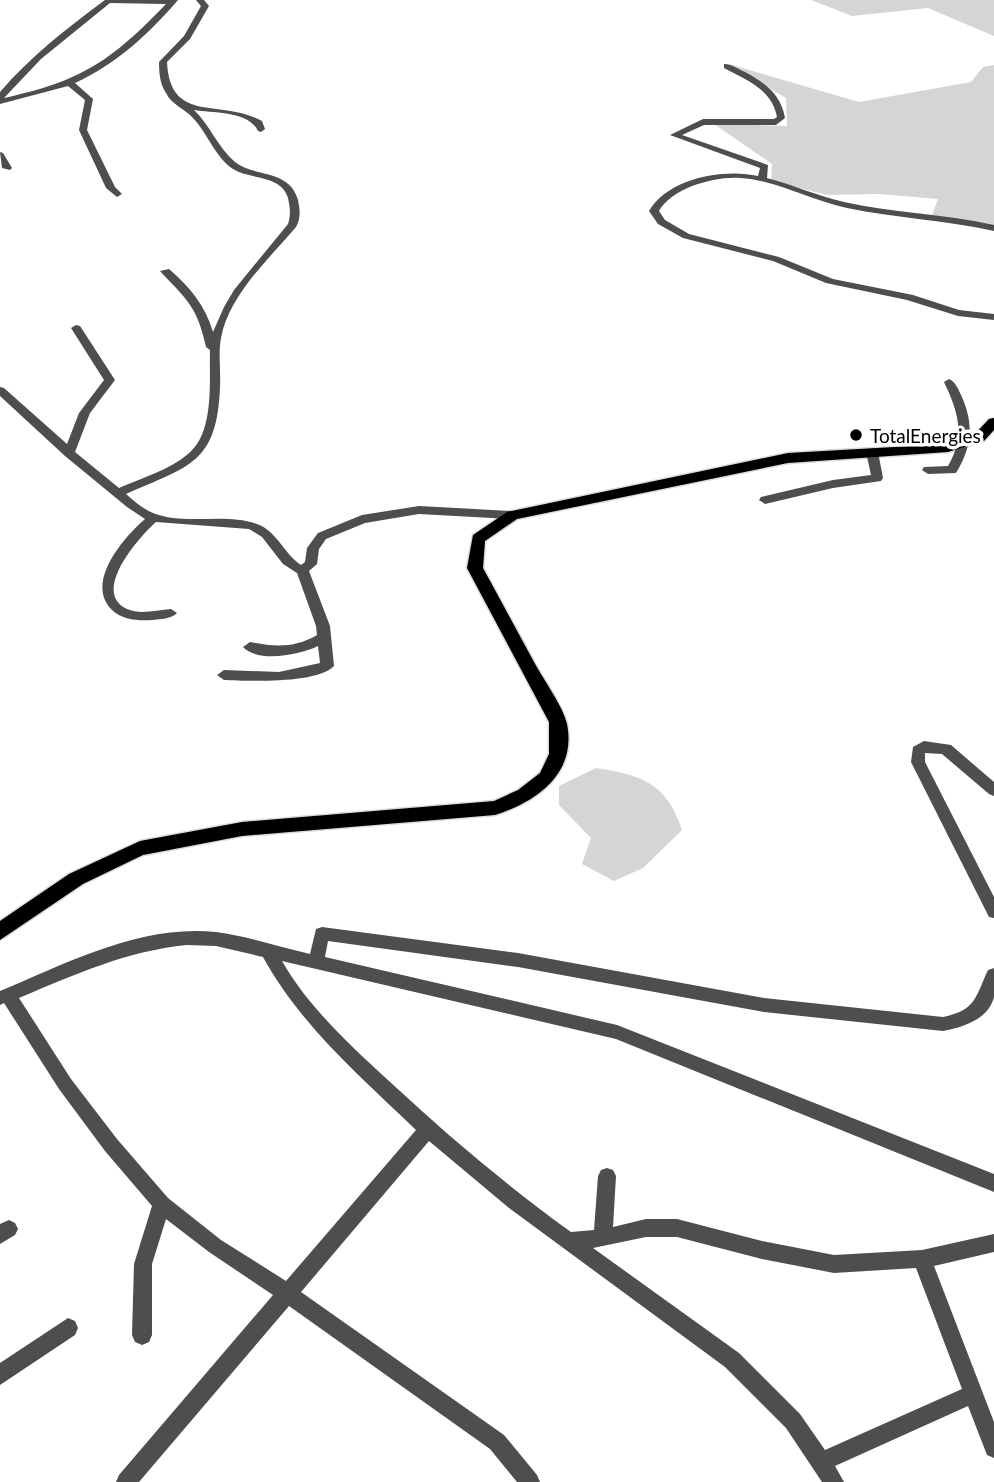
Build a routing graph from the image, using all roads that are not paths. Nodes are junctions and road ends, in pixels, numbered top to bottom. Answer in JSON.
{"nodes":[{"id":1,"x":109,"y":0,"type":"edge"},
{"id":2,"x":200,"y":0,"type":"edge"},
{"id":3,"x":173,"y":1,"type":"edge"},
{"id":4,"x":727,"y":66,"type":"dead end"},
{"id":5,"x":70,"y":83,"type":"junction"},
{"id":6,"x":0,"y":104,"type":"edge"},
{"id":7,"x":181,"y":105,"type":"junction"},
{"id":8,"x":261,"y":129,"type":"dead end"},
{"id":9,"x":0,"y":155,"type":"edge"},
{"id":10,"x":7,"y":168,"type":"dead end"},
{"id":11,"x":762,"y":180,"type":"junction"},
{"id":12,"x":117,"y":194,"type":"dead end"},
{"id":13,"x":994,"y":228,"type":"edge"},
{"id":14,"x":164,"y":271,"type":"dead end"},
{"id":15,"x":994,"y":317,"type":"edge"},
{"id":16,"x":76,"y":328,"type":"dead end"},
{"id":17,"x":214,"y":362,"type":"junction"},
{"id":18,"x":949,"y":382,"type":"dead end"},
{"id":19,"x":0,"y":390,"type":"edge"},
{"id":20,"x":994,"y":422,"type":"edge"},
{"id":21,"x":967,"y":444,"type":"junction"},
{"id":22,"x":872,"y":452,"type":"junction"},
{"id":23,"x":69,"y":453,"type":"junction"},
{"id":24,"x":928,"y":470,"type":"dead end"},
{"id":25,"x":118,"y":493,"type":"junction"},
{"id":26,"x":765,"y":500,"type":"dead end"},
{"id":27,"x":512,"y":515,"type":"junction"},
{"id":28,"x":153,"y":518,"type":"junction"},
{"id":29,"x":302,"y":570,"type":"junction"},
{"id":30,"x":171,"y":613,"type":"dead end"},
{"id":31,"x":324,"y":637,"type":"junction"},
{"id":32,"x":250,"y":647,"type":"dead end"},
{"id":33,"x":225,"y":675,"type":"dead end"},
{"id":34,"x":994,"y":790,"type":"edge"},
{"id":35,"x":994,"y":912,"type":"edge"},
{"id":36,"x":0,"y":932,"type":"edge"},
{"id":37,"x":269,"y":952,"type":"junction"},
{"id":38,"x":316,"y":962,"type":"junction"},
{"id":39,"x":994,"y":975,"type":"edge"},
{"id":40,"x":4,"y":997,"type":"edge"},
{"id":41,"x":428,"y":1129,"type":"junction"},
{"id":42,"x":607,"y":1176,"type":"dead end"},
{"id":43,"x":994,"y":1183,"type":"edge"},
{"id":44,"x":162,"y":1204,"type":"junction"},
{"id":45,"x":603,"y":1238,"type":"junction"},
{"id":46,"x":570,"y":1241,"type":"junction"},
{"id":47,"x":994,"y":1243,"type":"edge"},
{"id":48,"x":922,"y":1259,"type":"junction"},
{"id":49,"x":288,"y":1294,"type":"junction"},
{"id":50,"x":68,"y":1328,"type":"dead end"},
{"id":51,"x":142,"y":1335,"type":"dead end"},
{"id":52,"x":0,"y":1375,"type":"edge"},
{"id":53,"x":972,"y":1394,"type":"junction"},
{"id":54,"x":994,"y":1448,"type":"edge"},
{"id":55,"x":822,"y":1462,"type":"junction"},
{"id":56,"x":126,"y":1482,"type":"edge"},
{"id":57,"x":530,"y":1482,"type":"edge"},
{"id":58,"x":834,"y":1482,"type":"edge"}],
"edges":[{"from":1,"to":3,"type":"street"},
{"from":1,"to":6,"type":"street"},
{"from":2,"to":7,"type":"street"},
{"from":3,"to":5,"type":"street"},
{"from":4,"to":11,"type":"street"},
{"from":5,"to":6,"type":"street"},
{"from":5,"to":12,"type":"street"},
{"from":7,"to":8,"type":"street"},
{"from":7,"to":17,"type":"street"},
{"from":9,"to":10,"type":"street"},
{"from":11,"to":13,"type":"street"},
{"from":11,"to":15,"type":"street"},
{"from":14,"to":17,"type":"street"},
{"from":16,"to":23,"type":"street"},
{"from":17,"to":25,"type":"street"},
{"from":18,"to":21,"type":"street"},
{"from":19,"to":23,"type":"street"},
{"from":20,"to":21,"type":"main road"},
{"from":21,"to":22,"type":"main road"},
{"from":21,"to":24,"type":"street"},
{"from":22,"to":26,"type":"street"},
{"from":22,"to":27,"type":"main road"},
{"from":23,"to":25,"type":"street"},
{"from":25,"to":28,"type":"street"},
{"from":27,"to":29,"type":"street"},
{"from":27,"to":36,"type":"main road"},
{"from":28,"to":29,"type":"street"},
{"from":28,"to":30,"type":"street"},
{"from":29,"to":31,"type":"street"},
{"from":31,"to":32,"type":"street"},
{"from":31,"to":33,"type":"street"},
{"from":34,"to":35,"type":"street"},
{"from":37,"to":38,"type":"street"},
{"from":37,"to":40,"type":"street"},
{"from":37,"to":41,"type":"street"},
{"from":38,"to":39,"type":"street"},
{"from":38,"to":43,"type":"street"},
{"from":40,"to":44,"type":"street"},
{"from":41,"to":46,"type":"street"},
{"from":41,"to":49,"type":"street"},
{"from":42,"to":45,"type":"street"},
{"from":44,"to":49,"type":"street"},
{"from":44,"to":51,"type":"street"},
{"from":45,"to":46,"type":"street"},
{"from":45,"to":48,"type":"street"},
{"from":46,"to":55,"type":"street"},
{"from":47,"to":48,"type":"street"},
{"from":48,"to":53,"type":"street"},
{"from":49,"to":56,"type":"street"},
{"from":49,"to":57,"type":"street"},
{"from":50,"to":52,"type":"street"},
{"from":53,"to":54,"type":"street"},
{"from":53,"to":55,"type":"street"},
{"from":55,"to":58,"type":"street"}]}
